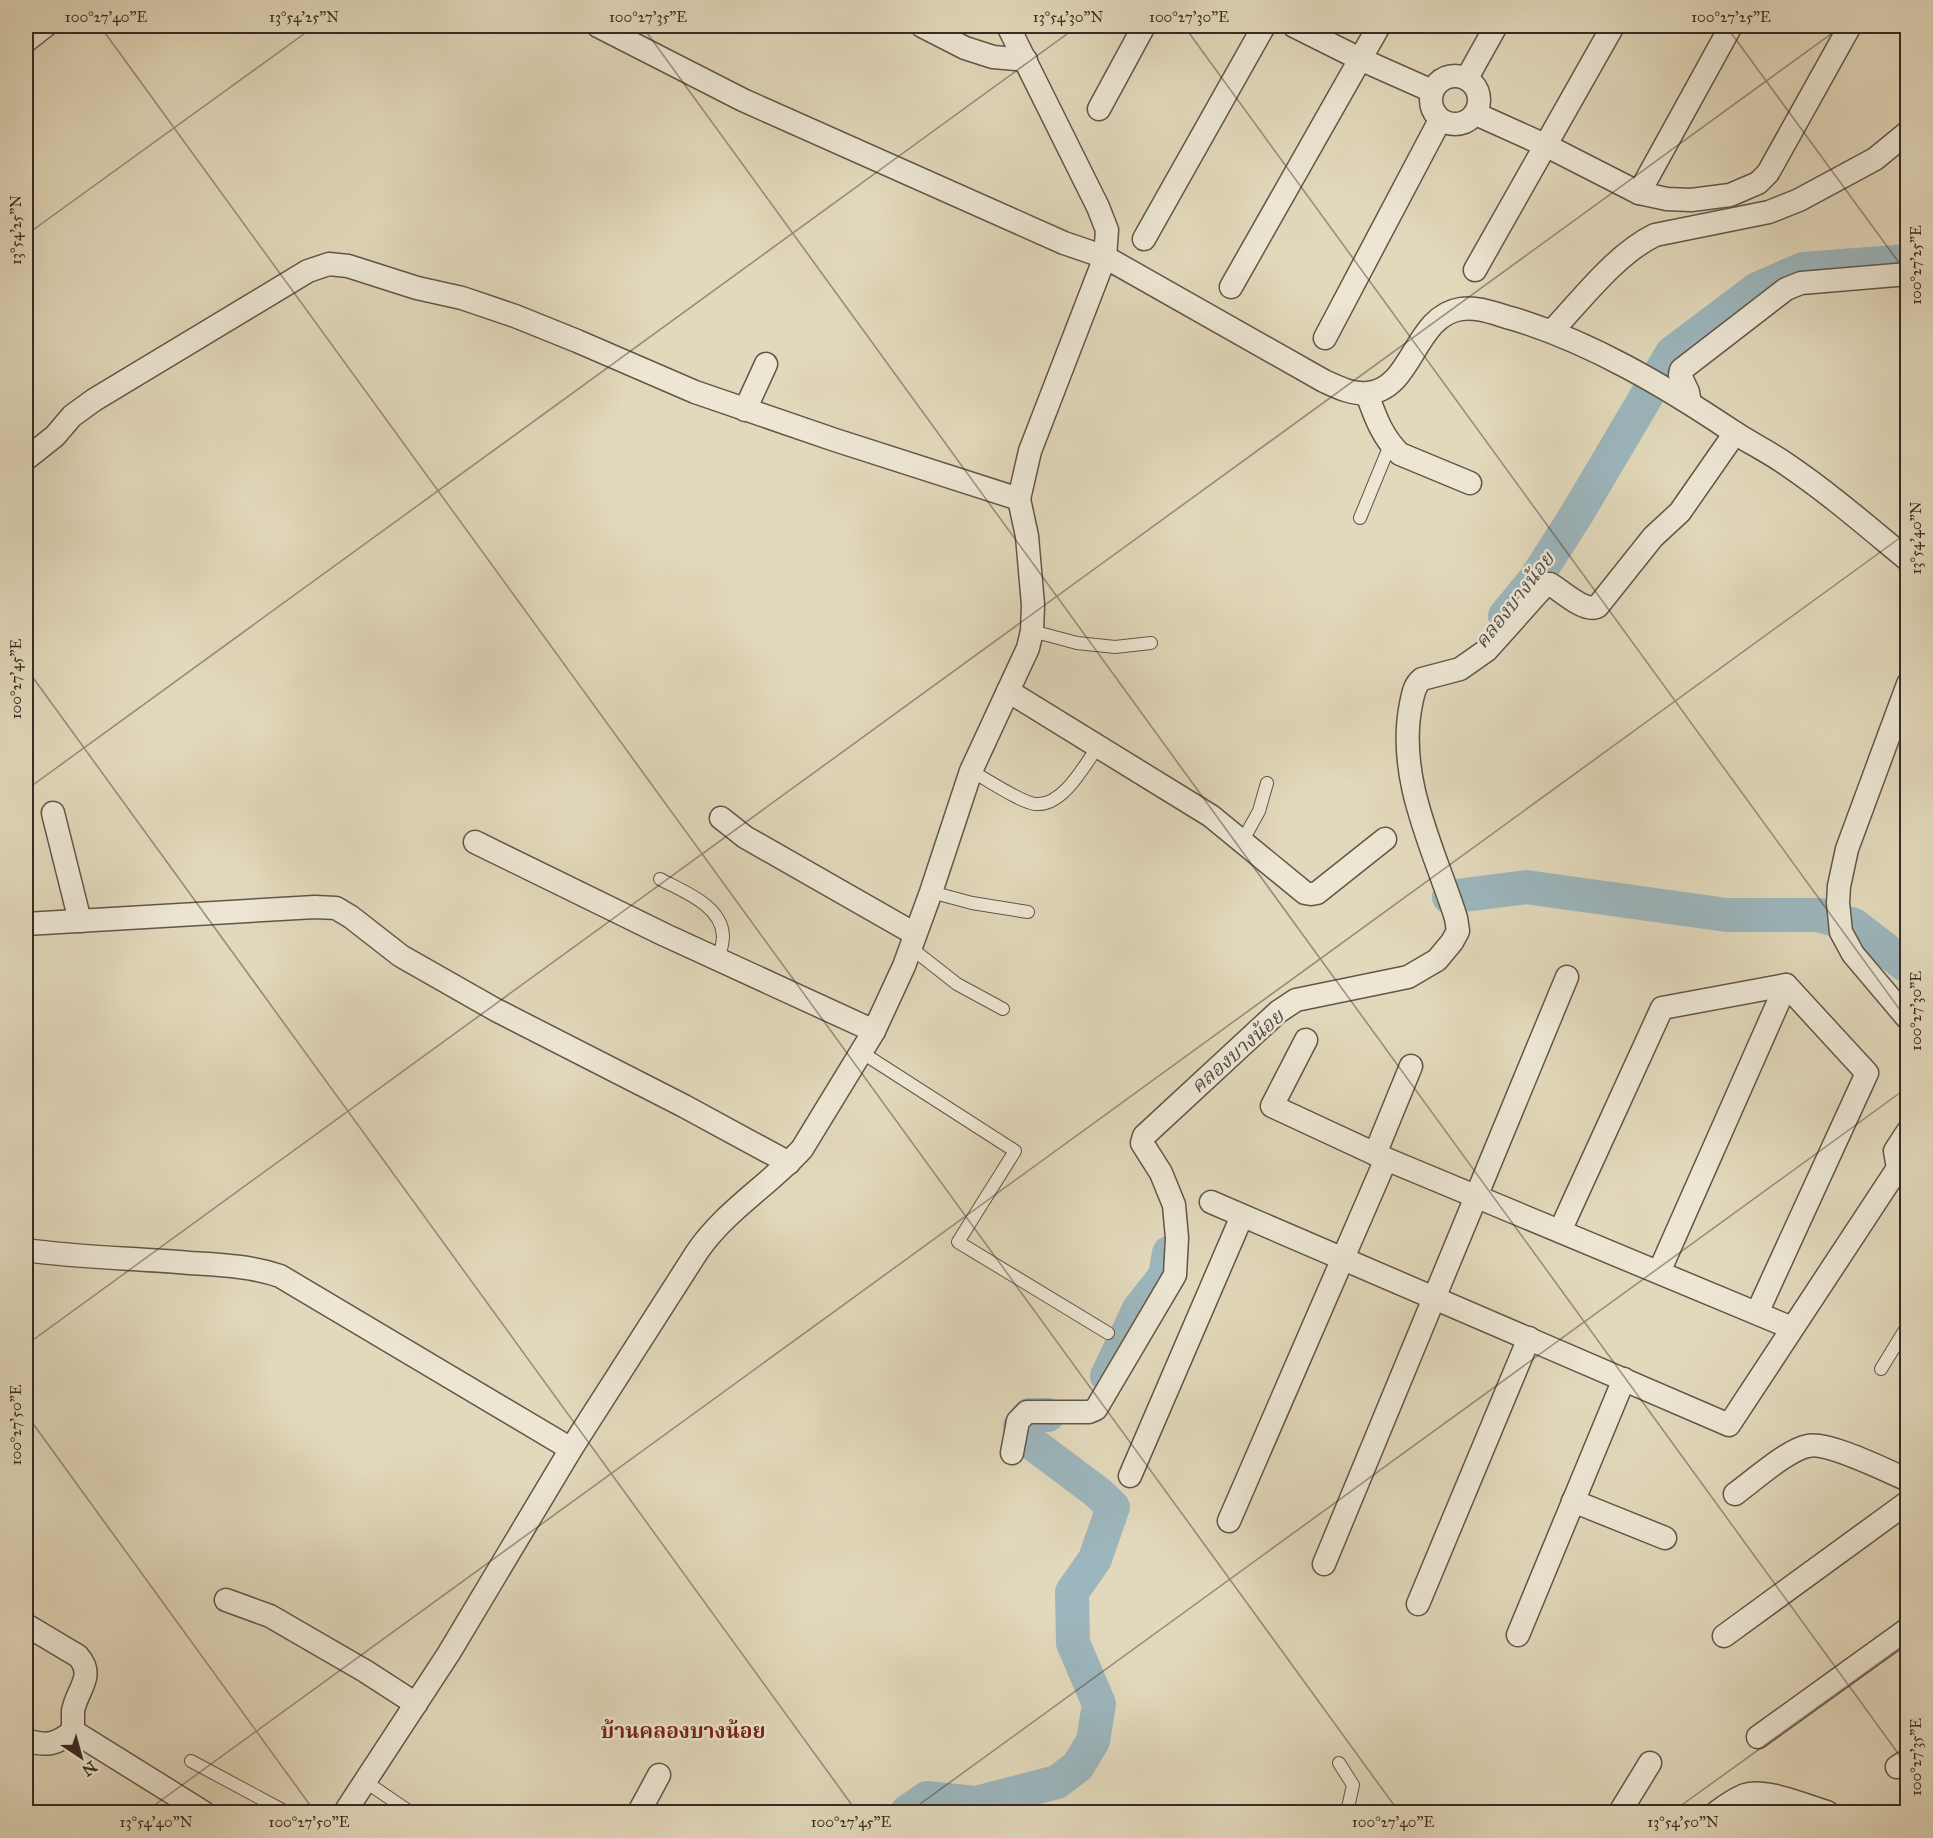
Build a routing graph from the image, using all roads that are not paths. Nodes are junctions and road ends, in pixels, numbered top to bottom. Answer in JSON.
{"nodes":[{"id":1,"x":45,"y":26,"type":"edge"},
{"id":2,"x":598,"y":26,"type":"edge"},
{"id":3,"x":922,"y":26,"type":"edge"},
{"id":4,"x":1008,"y":26,"type":"edge"},
{"id":5,"x":1144,"y":26,"type":"edge"},
{"id":6,"x":1264,"y":26,"type":"edge"},
{"id":7,"x":1294,"y":26,"type":"edge"},
{"id":8,"x":1379,"y":26,"type":"edge"},
{"id":9,"x":1496,"y":26,"type":"edge"},
{"id":10,"x":1613,"y":26,"type":"edge"},
{"id":11,"x":1731,"y":26,"type":"edge"},
{"id":12,"x":1850,"y":26,"type":"edge"},
{"id":13,"x":26,"y":41,"type":"edge"},
{"id":14,"x":1360,"y":59,"type":"junction"},
{"id":15,"x":1026,"y":60,"type":"junction"},
{"id":16,"x":1467,"y":78,"type":"junction"},
{"id":17,"x":1432,"y":91,"type":"junction"},
{"id":18,"x":1099,"y":109,"type":"dead end"},
{"id":19,"x":1476,"y":114,"type":"junction"},
{"id":20,"x":1440,"y":120,"type":"junction"},
{"id":21,"x":1908,"y":132,"type":"edge"},
{"id":22,"x":1547,"y":146,"type":"junction"},
{"id":23,"x":1639,"y":193,"type":"junction"},
{"id":24,"x":1144,"y":239,"type":"dead end"},
{"id":25,"x":1105,"y":257,"type":"junction"},
{"id":26,"x":1475,"y":270,"type":"dead end"},
{"id":27,"x":1908,"y":274,"type":"edge"},
{"id":28,"x":1231,"y":287,"type":"dead end"},
{"id":29,"x":1552,"y":331,"type":"junction"},
{"id":30,"x":1325,"y":338,"type":"dead end"},
{"id":31,"x":766,"y":364,"type":"dead end"},
{"id":32,"x":1366,"y":394,"type":"junction"},
{"id":33,"x":1685,"y":400,"type":"junction"},
{"id":34,"x":745,"y":410,"type":"junction"},
{"id":35,"x":1735,"y":433,"type":"junction"},
{"id":36,"x":1390,"y":445,"type":"junction"},
{"id":37,"x":26,"y":459,"type":"edge"},
{"id":38,"x":1470,"y":483,"type":"dead end"},
{"id":39,"x":1019,"y":499,"type":"junction"},
{"id":40,"x":1359,"y":518,"type":"dead end"},
{"id":41,"x":1908,"y":560,"type":"edge"},
{"id":42,"x":1032,"y":631,"type":"junction"},
{"id":43,"x":1151,"y":643,"type":"dead end"},
{"id":44,"x":1908,"y":684,"type":"edge"},
{"id":45,"x":1008,"y":691,"type":"junction"},
{"id":46,"x":1902,"y":715,"type":"edge"},
{"id":47,"x":1098,"y":746,"type":"junction"},
{"id":48,"x":971,"y":771,"type":"junction"},
{"id":49,"x":1267,"y":783,"type":"dead end"},
{"id":50,"x":53,"y":813,"type":"dead end"},
{"id":51,"x":721,"y":818,"type":"dead end"},
{"id":52,"x":1385,"y":838,"type":"dead end"},
{"id":53,"x":1242,"y":840,"type":"junction"},
{"id":54,"x":475,"y":842,"type":"dead end"},
{"id":55,"x":660,"y":879,"type":"dead end"},
{"id":56,"x":931,"y":892,"type":"junction"},
{"id":57,"x":1028,"y":912,"type":"dead end"},
{"id":58,"x":80,"y":921,"type":"junction"},
{"id":59,"x":26,"y":924,"type":"edge"},
{"id":60,"x":913,"y":941,"type":"junction"},
{"id":61,"x":719,"y":959,"type":"junction"},
{"id":62,"x":1567,"y":977,"type":"dead end"},
{"id":63,"x":1786,"y":985,"type":"junction"},
{"id":64,"x":1003,"y":1009,"type":"dead end"},
{"id":65,"x":1908,"y":1019,"type":"edge"},
{"id":66,"x":874,"y":1031,"type":"junction"},
{"id":67,"x":1306,"y":1040,"type":"dead end"},
{"id":68,"x":861,"y":1052,"type":"junction"},
{"id":69,"x":1411,"y":1066,"type":"dead end"},
{"id":70,"x":1908,"y":1131,"type":"edge"},
{"id":71,"x":1381,"y":1157,"type":"junction"},
{"id":72,"x":789,"y":1163,"type":"junction"},
{"id":73,"x":1903,"y":1165,"type":"edge"},
{"id":74,"x":1476,"y":1197,"type":"junction"},
{"id":75,"x":1210,"y":1202,"type":"dead end"},
{"id":76,"x":1242,"y":1216,"type":"junction"},
{"id":77,"x":1560,"y":1231,"type":"junction"},
{"id":78,"x":26,"y":1250,"type":"edge"},
{"id":79,"x":1343,"y":1258,"type":"junction"},
{"id":80,"x":1659,"y":1272,"type":"junction"},
{"id":81,"x":1434,"y":1297,"type":"junction"},
{"id":82,"x":1757,"y":1313,"type":"junction"},
{"id":83,"x":1908,"y":1325,"type":"edge"},
{"id":84,"x":1792,"y":1328,"type":"junction"},
{"id":85,"x":1108,"y":1333,"type":"dead end"},
{"id":86,"x":1529,"y":1338,"type":"junction"},
{"id":87,"x":1881,"y":1369,"type":"dead end"},
{"id":88,"x":1624,"y":1379,"type":"junction"},
{"id":89,"x":571,"y":1449,"type":"junction"},
{"id":90,"x":1012,"y":1453,"type":"dead end"},
{"id":91,"x":1130,"y":1476,"type":"dead end"},
{"id":92,"x":1908,"y":1480,"type":"edge"},
{"id":93,"x":1735,"y":1494,"type":"dead end"},
{"id":94,"x":1573,"y":1501,"type":"junction"},
{"id":95,"x":1908,"y":1502,"type":"edge"},
{"id":96,"x":1229,"y":1521,"type":"dead end"},
{"id":97,"x":1665,"y":1538,"type":"dead end"},
{"id":98,"x":1324,"y":1564,"type":"dead end"},
{"id":99,"x":226,"y":1600,"type":"dead end"},
{"id":100,"x":1418,"y":1604,"type":"dead end"},
{"id":101,"x":26,"y":1625,"type":"edge"},
{"id":102,"x":1908,"y":1629,"type":"edge"},
{"id":103,"x":1518,"y":1635,"type":"dead end"},
{"id":104,"x":1724,"y":1636,"type":"dead end"},
{"id":105,"x":416,"y":1704,"type":"junction"},
{"id":106,"x":74,"y":1731,"type":"junction"},
{"id":107,"x":1758,"y":1737,"type":"dead end"},
{"id":108,"x":26,"y":1740,"type":"edge"},
{"id":109,"x":191,"y":1761,"type":"dead end"},
{"id":110,"x":1339,"y":1763,"type":"dead end"},
{"id":111,"x":1650,"y":1763,"type":"dead end"},
{"id":112,"x":659,"y":1774,"type":"dead end"},
{"id":113,"x":366,"y":1782,"type":"junction"},
{"id":114,"x":202,"y":1812,"type":"edge"},
{"id":115,"x":286,"y":1812,"type":"edge"},
{"id":116,"x":345,"y":1812,"type":"edge"},
{"id":117,"x":410,"y":1812,"type":"edge"},
{"id":118,"x":639,"y":1812,"type":"edge"},
{"id":119,"x":1347,"y":1812,"type":"edge"},
{"id":120,"x":1620,"y":1812,"type":"edge"},
{"id":121,"x":1717,"y":1812,"type":"edge"},
{"id":122,"x":1827,"y":1812,"type":"edge"}],
"edges":[{"from":1,"to":13,"type":"street"},
{"from":2,"to":25,"type":"street"},
{"from":3,"to":15,"type":"street"},
{"from":4,"to":15,"type":"street"},
{"from":5,"to":18,"type":"street"},
{"from":6,"to":24,"type":"street"},
{"from":7,"to":14,"type":"street"},
{"from":8,"to":14,"type":"street"},
{"from":9,"to":16,"type":"street"},
{"from":10,"to":22,"type":"street"},
{"from":11,"to":23,"type":"street"},
{"from":12,"to":23,"type":"street"},
{"from":14,"to":17,"type":"street"},
{"from":14,"to":28,"type":"street"},
{"from":15,"to":25,"type":"street"},
{"from":16,"to":17,"type":"street"},
{"from":16,"to":19,"type":"street"},
{"from":17,"to":20,"type":"street"},
{"from":19,"to":20,"type":"street"},
{"from":19,"to":22,"type":"street"},
{"from":20,"to":30,"type":"street"},
{"from":21,"to":29,"type":"street"},
{"from":22,"to":23,"type":"street"},
{"from":22,"to":26,"type":"street"},
{"from":25,"to":32,"type":"street"},
{"from":25,"to":39,"type":"street"},
{"from":27,"to":33,"type":"street"},
{"from":29,"to":32,"type":"street"},
{"from":29,"to":33,"type":"street"},
{"from":31,"to":34,"type":"street"},
{"from":32,"to":36,"type":"street"},
{"from":33,"to":35,"type":"street"},
{"from":34,"to":37,"type":"street"},
{"from":34,"to":39,"type":"street"},
{"from":35,"to":41,"type":"street"},
{"from":35,"to":90,"type":"street"},
{"from":36,"to":38,"type":"street"},
{"from":36,"to":40,"type":"lane"},
{"from":39,"to":42,"type":"street"},
{"from":42,"to":43,"type":"lane"},
{"from":42,"to":45,"type":"street"},
{"from":44,"to":46,"type":"street"},
{"from":45,"to":47,"type":"street"},
{"from":45,"to":48,"type":"street"},
{"from":46,"to":65,"type":"street"},
{"from":47,"to":48,"type":"lane"},
{"from":47,"to":53,"type":"street"},
{"from":48,"to":56,"type":"street"},
{"from":49,"to":53,"type":"lane"},
{"from":50,"to":58,"type":"street"},
{"from":51,"to":60,"type":"street"},
{"from":52,"to":53,"type":"street"},
{"from":54,"to":61,"type":"street"},
{"from":55,"to":61,"type":"lane"},
{"from":56,"to":57,"type":"lane"},
{"from":56,"to":60,"type":"street"},
{"from":58,"to":59,"type":"street"},
{"from":58,"to":72,"type":"street"},
{"from":60,"to":64,"type":"lane"},
{"from":60,"to":66,"type":"street"},
{"from":61,"to":66,"type":"street"},
{"from":62,"to":74,"type":"street"},
{"from":63,"to":77,"type":"street"},
{"from":63,"to":80,"type":"street"},
{"from":63,"to":82,"type":"street"},
{"from":66,"to":68,"type":"street"},
{"from":67,"to":71,"type":"street"},
{"from":68,"to":72,"type":"street"},
{"from":68,"to":85,"type":"lane"},
{"from":69,"to":71,"type":"street"},
{"from":70,"to":73,"type":"street"},
{"from":71,"to":74,"type":"street"},
{"from":71,"to":79,"type":"street"},
{"from":72,"to":89,"type":"street"},
{"from":73,"to":84,"type":"street"},
{"from":74,"to":77,"type":"street"},
{"from":74,"to":81,"type":"street"},
{"from":75,"to":76,"type":"street"},
{"from":76,"to":79,"type":"street"},
{"from":76,"to":91,"type":"street"},
{"from":77,"to":80,"type":"street"},
{"from":78,"to":89,"type":"street"},
{"from":79,"to":81,"type":"street"},
{"from":79,"to":96,"type":"street"},
{"from":80,"to":82,"type":"street"},
{"from":81,"to":86,"type":"street"},
{"from":81,"to":98,"type":"street"},
{"from":82,"to":84,"type":"street"},
{"from":83,"to":87,"type":"lane"},
{"from":84,"to":88,"type":"street"},
{"from":86,"to":88,"type":"street"},
{"from":86,"to":100,"type":"street"},
{"from":88,"to":94,"type":"street"},
{"from":89,"to":105,"type":"street"},
{"from":92,"to":93,"type":"street"},
{"from":94,"to":97,"type":"street"},
{"from":94,"to":103,"type":"street"},
{"from":95,"to":104,"type":"street"},
{"from":99,"to":105,"type":"street"},
{"from":101,"to":106,"type":"street"},
{"from":102,"to":107,"type":"street"},
{"from":105,"to":113,"type":"street"},
{"from":106,"to":108,"type":"street"},
{"from":106,"to":114,"type":"street"},
{"from":109,"to":115,"type":"lane"},
{"from":110,"to":119,"type":"lane"},
{"from":111,"to":120,"type":"street"},
{"from":112,"to":118,"type":"street"},
{"from":113,"to":116,"type":"street"},
{"from":113,"to":117,"type":"lane"},
{"from":121,"to":122,"type":"street"}]}
